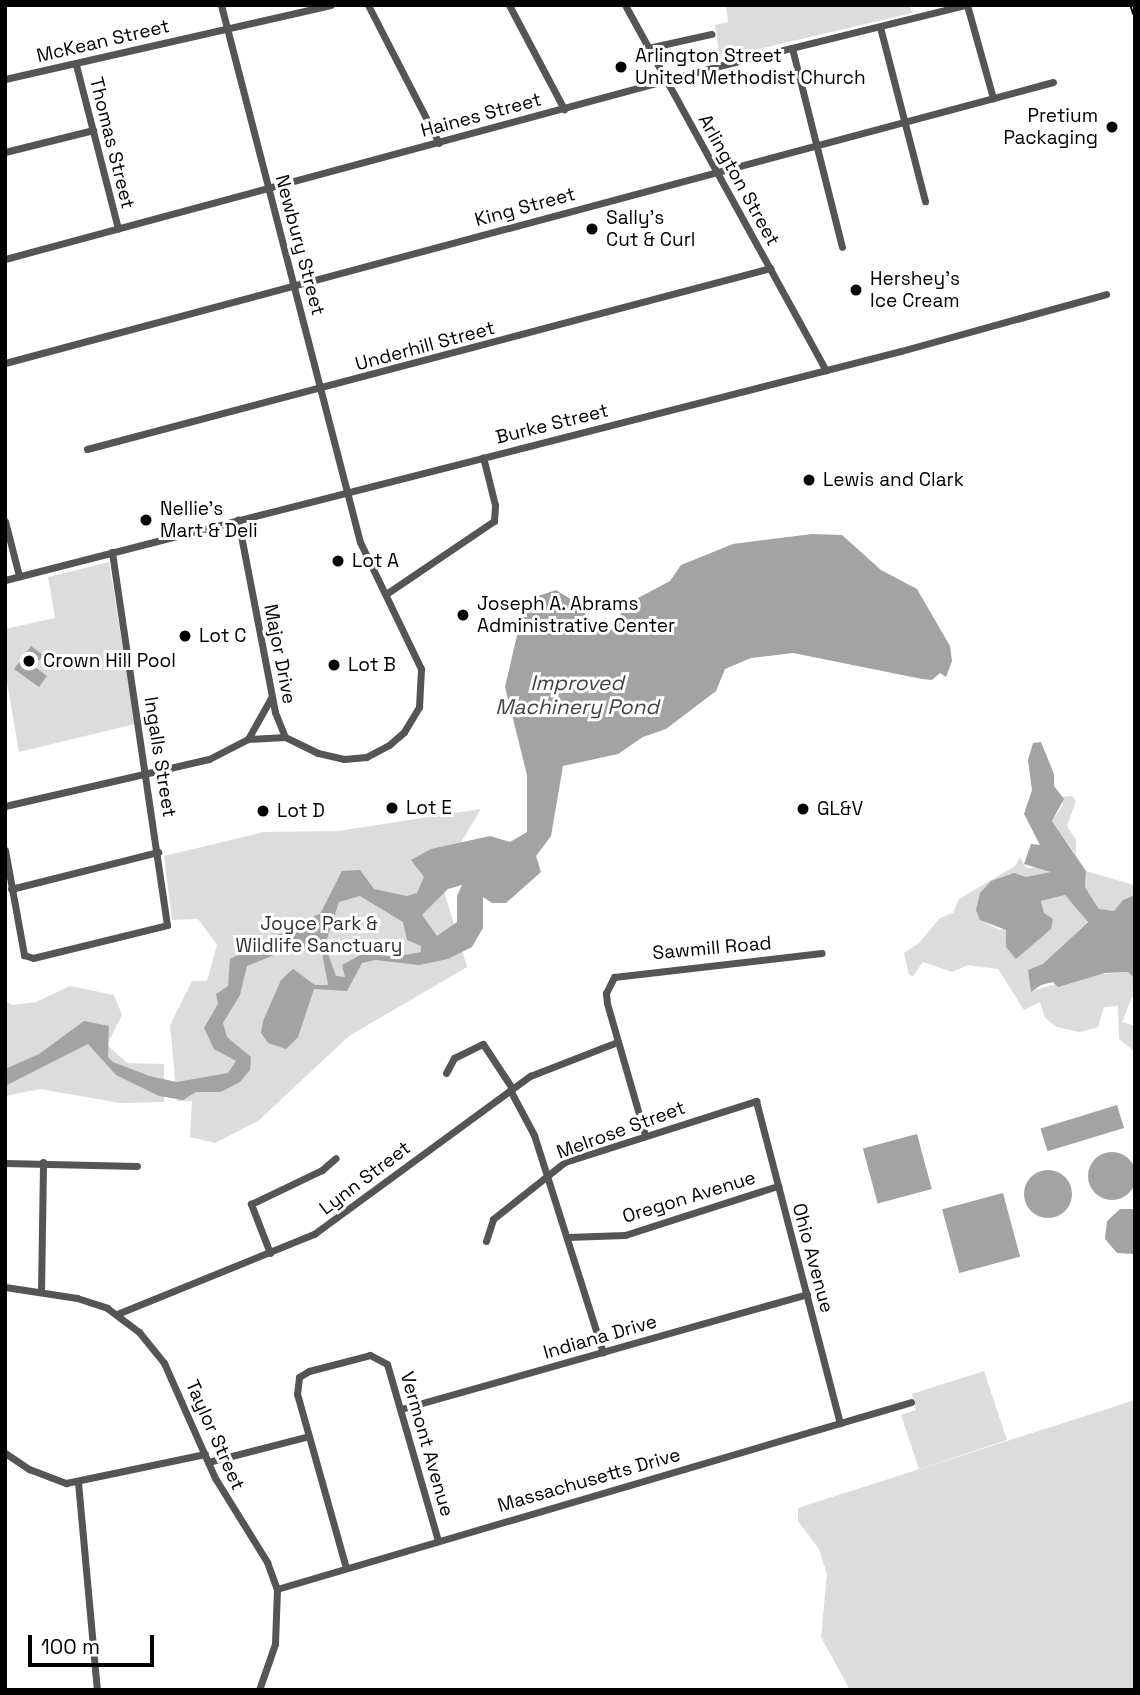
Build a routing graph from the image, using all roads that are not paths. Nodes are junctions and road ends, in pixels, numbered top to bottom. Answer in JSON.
{"nodes":[{"id":1,"x":221,"y":5,"type":"edge"},
{"id":2,"x":331,"y":5,"type":"edge"},
{"id":3,"x":368,"y":5,"type":"edge"},
{"id":4,"x":509,"y":5,"type":"edge"},
{"id":5,"x":625,"y":5,"type":"edge"},
{"id":6,"x":966,"y":5,"type":"edge"},
{"id":7,"x":880,"y":27,"type":"junction"},
{"id":8,"x":226,"y":29,"type":"junction"},
{"id":9,"x":711,"y":34,"type":"dead end"},
{"id":10,"x":648,"y":48,"type":"junction"},
{"id":11,"x":792,"y":48,"type":"junction"},
{"id":12,"x":76,"y":65,"type":"junction"},
{"id":13,"x":5,"y":79,"type":"edge"},
{"id":14,"x":1053,"y":82,"type":"dead end"},
{"id":15,"x":667,"y":83,"type":"junction"},
{"id":16,"x":993,"y":98,"type":"junction"},
{"id":17,"x":564,"y":110,"type":"junction"},
{"id":18,"x":903,"y":122,"type":"junction"},
{"id":19,"x":93,"y":130,"type":"junction"},
{"id":20,"x":439,"y":143,"type":"junction"},
{"id":21,"x":817,"y":145,"type":"junction"},
{"id":22,"x":5,"y":152,"type":"edge"},
{"id":23,"x":717,"y":172,"type":"junction"},
{"id":24,"x":268,"y":188,"type":"junction"},
{"id":25,"x":925,"y":201,"type":"dead end"},
{"id":26,"x":118,"y":229,"type":"junction"},
{"id":27,"x":842,"y":247,"type":"dead end"},
{"id":28,"x":5,"y":259,"type":"edge"},
{"id":29,"x":770,"y":268,"type":"junction"},
{"id":30,"x":293,"y":285,"type":"junction"},
{"id":31,"x":1106,"y":294,"type":"dead end"},
{"id":32,"x":5,"y":363,"type":"edge"},
{"id":33,"x":826,"y":370,"type":"junction"},
{"id":34,"x":323,"y":390,"type":"junction"},
{"id":35,"x":87,"y":449,"type":"dead end"},
{"id":36,"x":484,"y":457,"type":"junction"},
{"id":37,"x":349,"y":492,"type":"junction"},
{"id":38,"x":238,"y":520,"type":"junction"},
{"id":39,"x":5,"y":521,"type":"edge"},
{"id":40,"x":112,"y":552,"type":"junction"},
{"id":41,"x":19,"y":576,"type":"junction"},
{"id":42,"x":5,"y":580,"type":"edge"},
{"id":43,"x":386,"y":594,"type":"junction"},
{"id":44,"x":272,"y":697,"type":"junction"},
{"id":45,"x":285,"y":737,"type":"junction"},
{"id":46,"x":248,"y":739,"type":"junction"},
{"id":47,"x":146,"y":770,"type":"junction"},
{"id":48,"x":5,"y":806,"type":"edge"},
{"id":49,"x":5,"y":850,"type":"edge"},
{"id":50,"x":158,"y":852,"type":"junction"},
{"id":51,"x":11,"y":889,"type":"junction"},
{"id":52,"x":822,"y":953,"type":"dead end"},
{"id":53,"x":617,"y":1042,"type":"junction"},
{"id":54,"x":446,"y":1073,"type":"dead end"},
{"id":55,"x":511,"y":1089,"type":"junction"},
{"id":56,"x":756,"y":1101,"type":"joint"},
{"id":57,"x":645,"y":1135,"type":"junction"},
{"id":58,"x":336,"y":1158,"type":"dead end"},
{"id":59,"x":43,"y":1162,"type":"junction"},
{"id":60,"x":5,"y":1163,"type":"edge"},
{"id":61,"x":137,"y":1166,"type":"dead end"},
{"id":62,"x":548,"y":1176,"type":"junction"},
{"id":63,"x":778,"y":1186,"type":"junction"},
{"id":64,"x":567,"y":1237,"type":"junction"},
{"id":65,"x":486,"y":1241,"type":"dead end"},
{"id":66,"x":270,"y":1253,"type":"junction"},
{"id":67,"x":5,"y":1287,"type":"edge"},
{"id":68,"x":41,"y":1292,"type":"junction"},
{"id":69,"x":807,"y":1294,"type":"junction"},
{"id":70,"x":117,"y":1314,"type":"junction"},
{"id":71,"x":603,"y":1352,"type":"junction"},
{"id":72,"x":911,"y":1402,"type":"dead end"},
{"id":73,"x":401,"y":1409,"type":"junction"},
{"id":74,"x":840,"y":1423,"type":"junction"},
{"id":75,"x":309,"y":1436,"type":"junction"},
{"id":76,"x":5,"y":1453,"type":"edge"},
{"id":77,"x":205,"y":1454,"type":"junction"},
{"id":78,"x":208,"y":1462,"type":"junction"},
{"id":79,"x":78,"y":1482,"type":"junction"},
{"id":80,"x":438,"y":1541,"type":"junction"},
{"id":81,"x":346,"y":1568,"type":"junction"},
{"id":82,"x":276,"y":1588,"type":"junction"},
{"id":83,"x":97,"y":1690,"type":"edge"},
{"id":84,"x":259,"y":1690,"type":"edge"}],
"edges":[{"from":1,"to":8,"type":"street","name":"Newbury Street"},
{"from":2,"to":8,"type":"street","name":"McKean Street"},
{"from":3,"to":20,"type":"street"},
{"from":4,"to":17,"type":"street"},
{"from":5,"to":10,"type":"street","name":"Arlington Street"},
{"from":6,"to":7,"type":"street","name":"Haines Street"},
{"from":6,"to":16,"type":"street"},
{"from":7,"to":11,"type":"street","name":"Haines Street"},
{"from":7,"to":18,"type":"street"},
{"from":8,"to":12,"type":"street","name":"McKean Street"},
{"from":8,"to":24,"type":"street","name":"Newbury Street"},
{"from":9,"to":10,"type":"street"},
{"from":10,"to":15,"type":"street","name":"Arlington Street"},
{"from":11,"to":15,"type":"street","name":"Haines Street"},
{"from":11,"to":21,"type":"street"},
{"from":12,"to":13,"type":"street","name":"McKean Street"},
{"from":12,"to":19,"type":"street","name":"Thomas Street"},
{"from":14,"to":16,"type":"street","name":"King Street"},
{"from":15,"to":17,"type":"street","name":"Haines Street"},
{"from":15,"to":23,"type":"street","name":"Arlington Street"},
{"from":16,"to":18,"type":"street","name":"King Street"},
{"from":17,"to":20,"type":"street","name":"Haines Street"},
{"from":18,"to":21,"type":"street","name":"King Street"},
{"from":18,"to":25,"type":"street"},
{"from":19,"to":22,"type":"street"},
{"from":19,"to":26,"type":"street","name":"Thomas Street"},
{"from":20,"to":24,"type":"street","name":"Haines Street"},
{"from":21,"to":23,"type":"street","name":"King Street"},
{"from":21,"to":27,"type":"street"},
{"from":23,"to":29,"type":"street","name":"Arlington Street"},
{"from":23,"to":30,"type":"street","name":"King Street"},
{"from":24,"to":26,"type":"street","name":"Haines Street"},
{"from":24,"to":30,"type":"street","name":"Newbury Street"},
{"from":26,"to":28,"type":"street","name":"Haines Street"},
{"from":29,"to":33,"type":"street","name":"Arlington Street"},
{"from":29,"to":34,"type":"street","name":"Underhill Street"},
{"from":30,"to":32,"type":"street","name":"King Street"},
{"from":30,"to":34,"type":"street","name":"Newbury Street"},
{"from":31,"to":33,"type":"street","name":"Burke Street"},
{"from":33,"to":36,"type":"street","name":"Burke Street"},
{"from":34,"to":35,"type":"street","name":"Underhill Street"},
{"from":34,"to":37,"type":"street","name":"Newbury Street"},
{"from":36,"to":37,"type":"street","name":"Burke Street"},
{"from":36,"to":43,"type":"street"},
{"from":37,"to":38,"type":"street","name":"Burke Street"},
{"from":37,"to":43,"type":"street"},
{"from":38,"to":40,"type":"street","name":"Burke Street"},
{"from":38,"to":44,"type":"street","name":"Major Drive"},
{"from":39,"to":41,"type":"street"},
{"from":40,"to":41,"type":"street","name":"Burke Street"},
{"from":40,"to":47,"type":"street","name":"Ingalls Street"},
{"from":41,"to":42,"type":"street","name":"Burke Street"},
{"from":43,"to":45,"type":"street"},
{"from":44,"to":45,"type":"street","name":"Major Drive"},
{"from":44,"to":46,"type":"street"},
{"from":45,"to":46,"type":"street"},
{"from":46,"to":47,"type":"street"},
{"from":47,"to":48,"type":"street"},
{"from":47,"to":50,"type":"street","name":"Ingalls Street"},
{"from":49,"to":51,"type":"street"},
{"from":50,"to":51,"type":"street"},
{"from":50,"to":51,"type":"street","name":"Ingalls Street"},
{"from":52,"to":53,"type":"street","name":"Sawmill Road"},
{"from":53,"to":55,"type":"street","name":"Lynn Street"},
{"from":53,"to":57,"type":"street"},
{"from":54,"to":55,"type":"street"},
{"from":55,"to":62,"type":"street"},
{"from":55,"to":66,"type":"street","name":"Lynn Street"},
{"from":56,"to":57,"type":"street","name":"Melrose Street"},
{"from":56,"to":63,"type":"street","name":"Ohio Avenue"},
{"from":57,"to":62,"type":"street","name":"Melrose Street"},
{"from":58,"to":66,"type":"street"},
{"from":59,"to":60,"type":"street"},
{"from":59,"to":61,"type":"street"},
{"from":59,"to":68,"type":"street"},
{"from":62,"to":64,"type":"street"},
{"from":62,"to":65,"type":"street","name":"Melrose Street"},
{"from":63,"to":64,"type":"street","name":"Oregon Avenue"},
{"from":63,"to":69,"type":"street","name":"Ohio Avenue"},
{"from":64,"to":71,"type":"street"},
{"from":66,"to":70,"type":"street","name":"Lynn Street"},
{"from":67,"to":68,"type":"street","name":"Taylor Street"},
{"from":68,"to":70,"type":"street","name":"Taylor Street"},
{"from":69,"to":71,"type":"street","name":"Indiana Drive"},
{"from":69,"to":74,"type":"street","name":"Ohio Avenue"},
{"from":70,"to":77,"type":"street","name":"Taylor Street"},
{"from":71,"to":73,"type":"street","name":"Indiana Drive"},
{"from":72,"to":74,"type":"street","name":"Massachusetts Drive"},
{"from":73,"to":75,"type":"street","name":"Vermont Avenue"},
{"from":73,"to":80,"type":"street","name":"Vermont Avenue"},
{"from":74,"to":80,"type":"street","name":"Massachusetts Drive"},
{"from":75,"to":78,"type":"street"},
{"from":75,"to":81,"type":"street"},
{"from":76,"to":79,"type":"street"},
{"from":77,"to":78,"type":"street","name":"Taylor Street"},
{"from":77,"to":79,"type":"street"},
{"from":78,"to":82,"type":"street","name":"Taylor Street"},
{"from":79,"to":83,"type":"street"},
{"from":80,"to":81,"type":"street","name":"Massachusetts Drive"},
{"from":81,"to":82,"type":"street","name":"Massachusetts Drive"},
{"from":82,"to":84,"type":"street","name":"Taylor Street"}]}
